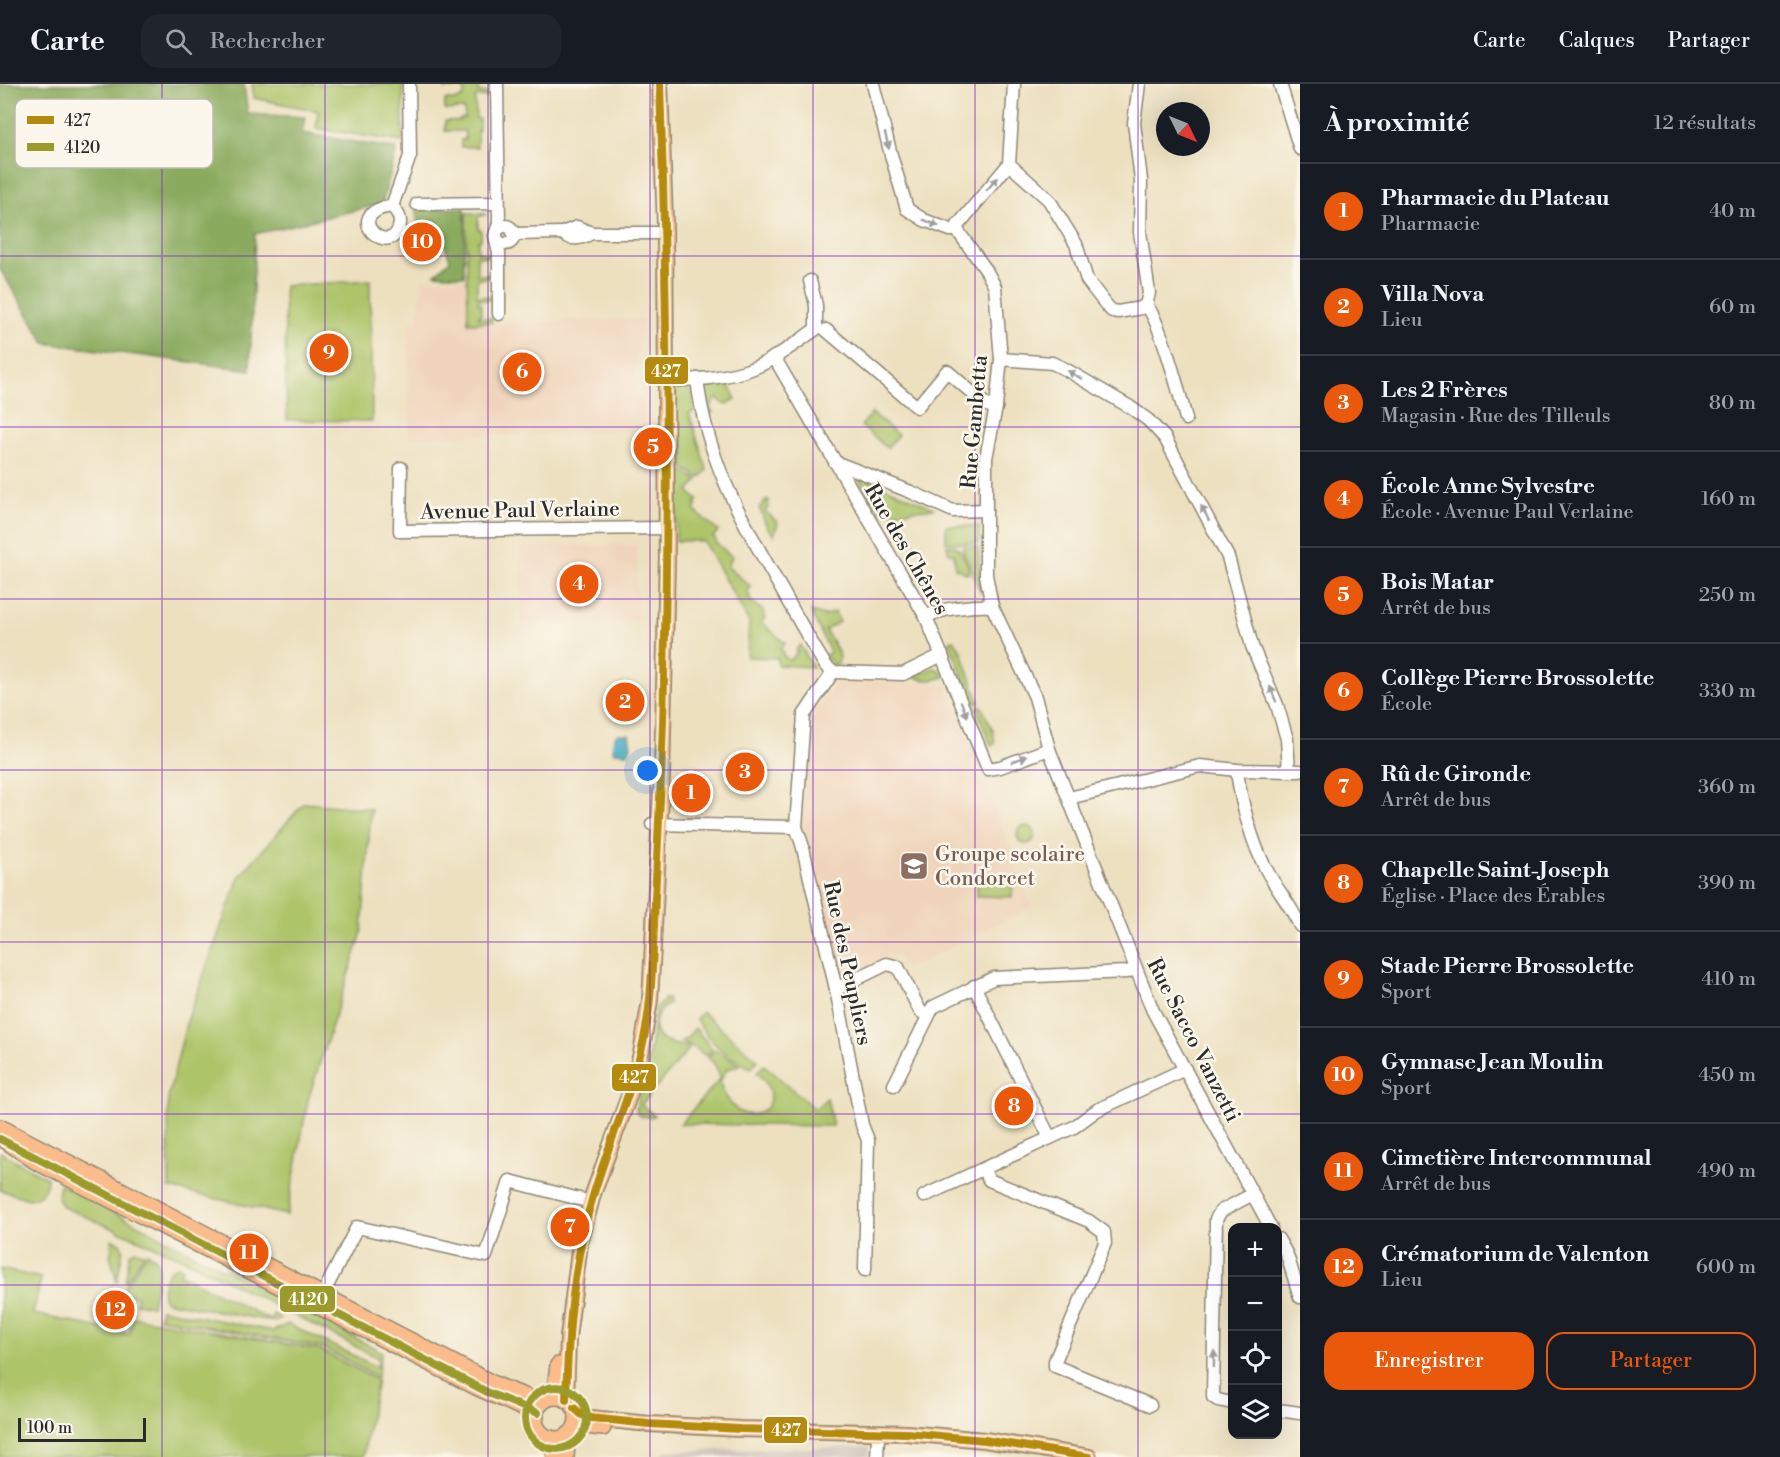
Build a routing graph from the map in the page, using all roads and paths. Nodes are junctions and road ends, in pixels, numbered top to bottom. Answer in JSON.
{"nodes":[{"id":1,"x":409,"y":84,"type":"edge"},
{"id":2,"x":497,"y":84,"type":"edge"},
{"id":3,"x":652,"y":84,"type":"edge"},
{"id":4,"x":660,"y":84,"type":"edge"},
{"id":5,"x":873,"y":84,"type":"edge"},
{"id":6,"x":1014,"y":84,"type":"edge"},
{"id":7,"x":1138,"y":84,"type":"edge"},
{"id":8,"x":1281,"y":84,"type":"edge"},
{"id":9,"x":1300,"y":149,"type":"edge"},
{"id":10,"x":1010,"y":164,"type":"junction"},
{"id":11,"x":498,"y":202,"type":"junction"},
{"id":12,"x":417,"y":204,"type":"dead end"},
{"id":13,"x":392,"y":206,"type":"dead end"},
{"id":14,"x":957,"y":230,"type":"junction"},
{"id":15,"x":496,"y":232,"type":"junction"},
{"id":16,"x":657,"y":232,"type":"junction"},
{"id":17,"x":506,"y":244,"type":"junction"},
{"id":18,"x":810,"y":280,"type":"dead end"},
{"id":19,"x":1146,"y":305,"type":"junction"},
{"id":20,"x":499,"y":314,"type":"dead end"},
{"id":21,"x":826,"y":330,"type":"dead end"},
{"id":22,"x":774,"y":357,"type":"junction"},
{"id":23,"x":1001,"y":359,"type":"junction"},
{"id":24,"x":663,"y":379,"type":"junction"},
{"id":25,"x":697,"y":379,"type":"junction"},
{"id":26,"x":996,"y":407,"type":"junction"},
{"id":27,"x":1186,"y":419,"type":"dead end"},
{"id":28,"x":835,"y":462,"type":"junction"},
{"id":29,"x":401,"y":468,"type":"dead end"},
{"id":30,"x":986,"y":510,"type":"junction"},
{"id":31,"x":663,"y":528,"type":"junction"},
{"id":32,"x":992,"y":606,"type":"junction"},
{"id":33,"x":926,"y":617,"type":"junction"},
{"id":34,"x":942,"y":655,"type":"junction"},
{"id":35,"x":832,"y":672,"type":"junction"},
{"id":36,"x":1049,"y":748,"type":"junction"},
{"id":37,"x":1237,"y":770,"type":"junction"},
{"id":38,"x":1295,"y":771,"type":"edge"},
{"id":39,"x":1069,"y":798,"type":"junction"},
{"id":40,"x":655,"y":825,"type":"junction"},
{"id":41,"x":796,"y":826,"type":"junction"},
{"id":42,"x":1300,"y":926,"type":"edge"},
{"id":43,"x":1135,"y":969,"type":"junction"},
{"id":44,"x":974,"y":987,"type":"junction"},
{"id":45,"x":836,"y":989,"type":"junction"},
{"id":46,"x":928,"y":1016,"type":"junction"},
{"id":47,"x":1185,"y":1069,"type":"junction"},
{"id":48,"x":894,"y":1085,"type":"dead end"},
{"id":49,"x":0,"y":1127,"type":"edge"},
{"id":50,"x":0,"y":1137,"type":"edge"},
{"id":51,"x":1050,"y":1138,"type":"junction"},
{"id":52,"x":983,"y":1169,"type":"junction"},
{"id":53,"x":58,"y":1173,"type":"junction"},
{"id":54,"x":102,"y":1182,"type":"junction"},
{"id":55,"x":1253,"y":1194,"type":"junction"},
{"id":56,"x":924,"y":1196,"type":"dead end"},
{"id":57,"x":583,"y":1200,"type":"junction"},
{"id":58,"x":1269,"y":1223,"type":"edge"},
{"id":59,"x":1282,"y":1246,"type":"edge"},
{"id":60,"x":865,"y":1270,"type":"dead end"},
{"id":61,"x":278,"y":1280,"type":"junction"},
{"id":62,"x":1300,"y":1297,"type":"edge"},
{"id":63,"x":320,"y":1301,"type":"junction"},
{"id":64,"x":1228,"y":1402,"type":"edge"},
{"id":65,"x":554,"y":1405,"type":"junction"},
{"id":66,"x":1150,"y":1405,"type":"dead end"},
{"id":67,"x":1282,"y":1411,"type":"edge"},
{"id":68,"x":1300,"y":1413,"type":"edge"},
{"id":69,"x":572,"y":1430,"type":"junction"},
{"id":70,"x":551,"y":1438,"type":"junction"},
{"id":71,"x":878,"y":1438,"type":"junction"},
{"id":72,"x":555,"y":1457,"type":"edge"},
{"id":73,"x":566,"y":1457,"type":"edge"},
{"id":74,"x":877,"y":1457,"type":"edge"},
{"id":75,"x":1058,"y":1457,"type":"edge"},
{"id":76,"x":1089,"y":1457,"type":"edge"}],
"edges":[{"from":1,"to":13,"type":"street"},
{"from":2,"to":11,"type":"street"},
{"from":3,"to":16,"type":"main road"},
{"from":4,"to":24,"type":"main road"},
{"from":5,"to":14,"type":"street","one_way":true},
{"from":6,"to":10,"type":"street"},
{"from":7,"to":19,"type":"street"},
{"from":8,"to":9,"type":"street"},
{"from":14,"to":10,"type":"street","one_way":true},
{"from":10,"to":19,"type":"street"},
{"from":11,"to":12,"type":"street"},
{"from":11,"to":15,"type":"street"},
{"from":14,"to":23,"type":"street","name":"Rue Gambetta"},
{"from":15,"to":17,"type":"street"},
{"from":15,"to":17,"type":"street"},
{"from":16,"to":17,"type":"street"},
{"from":16,"to":24,"type":"main road"},
{"from":17,"to":20,"type":"street"},
{"from":18,"to":22,"type":"street"},
{"from":19,"to":27,"type":"street"},
{"from":21,"to":26,"type":"street"},
{"from":22,"to":25,"type":"street"},
{"from":22,"to":28,"type":"street","name":"Rue des Chênes"},
{"from":23,"to":26,"type":"street","name":"Rue Gambetta"},
{"from":38,"to":23,"type":"street","one_way":true},
{"from":24,"to":25,"type":"street"},
{"from":24,"to":31,"type":"main road"},
{"from":25,"to":35,"type":"street"},
{"from":26,"to":30,"type":"street","name":"Rue Gambetta"},
{"from":28,"to":30,"type":"street"},
{"from":28,"to":33,"type":"street","name":"Rue des Chênes"},
{"from":29,"to":31,"type":"street","name":"Avenue Paul Verlaine"},
{"from":30,"to":32,"type":"street","name":"Rue Gambetta"},
{"from":31,"to":40,"type":"main road"},
{"from":32,"to":33,"type":"street"},
{"from":32,"to":36,"type":"street","name":"Rue Gambetta"},
{"from":33,"to":34,"type":"street","name":"Rue des Chênes"},
{"from":34,"to":35,"type":"street"},
{"from":34,"to":36,"type":"street","name":"Rue des Chênes","one_way":true},
{"from":35,"to":41,"type":"street","name":"Rue des Peupliers"},
{"from":36,"to":39,"type":"street","name":"Rue Gambetta"},
{"from":37,"to":38,"type":"street"},
{"from":37,"to":39,"type":"street"},
{"from":37,"to":42,"type":"street"},
{"from":39,"to":43,"type":"street","name":"Rue Sacco Vanzetti"},
{"from":40,"to":41,"type":"street"},
{"from":40,"to":57,"type":"main road"},
{"from":40,"to":65,"type":"main road"},
{"from":41,"to":45,"type":"street","name":"Rue des Peupliers"},
{"from":43,"to":44,"type":"street"},
{"from":43,"to":47,"type":"street","name":"Rue Sacco Vanzetti"},
{"from":44,"to":46,"type":"street"},
{"from":44,"to":51,"type":"street"},
{"from":45,"to":46,"type":"street"},
{"from":45,"to":60,"type":"street","name":"Rue des Peupliers"},
{"from":46,"to":48,"type":"street"},
{"from":47,"to":51,"type":"street"},
{"from":47,"to":55,"type":"street","name":"Rue Sacco Vanzetti"},
{"from":49,"to":54,"type":"main road"},
{"from":50,"to":53,"type":"main road"},
{"from":51,"to":52,"type":"street"},
{"from":52,"to":56,"type":"street"},
{"from":52,"to":66,"type":"street"},
{"from":53,"to":54,"type":"main road"},
{"from":53,"to":61,"type":"main road"},
{"from":54,"to":61,"type":"main road"},
{"from":55,"to":58,"type":"street","name":"Rue Sacco Vanzetti"},
{"from":64,"to":55,"type":"street","one_way":true},
{"from":57,"to":63,"type":"street"},
{"from":57,"to":65,"type":"main road"},
{"from":59,"to":62,"type":"street"},
{"from":61,"to":63,"type":"main road"},
{"from":63,"to":65,"type":"main road"},
{"from":65,"to":69,"type":"main road"},
{"from":65,"to":70,"type":"main road"},
{"from":65,"to":76,"type":"main road"},
{"from":67,"to":68,"type":"street"},
{"from":69,"to":70,"type":"main road"},
{"from":69,"to":71,"type":"main road"},
{"from":69,"to":73,"type":"main road"},
{"from":70,"to":72,"type":"main road"},
{"from":71,"to":74,"type":"street"},
{"from":71,"to":75,"type":"main road"}]}
